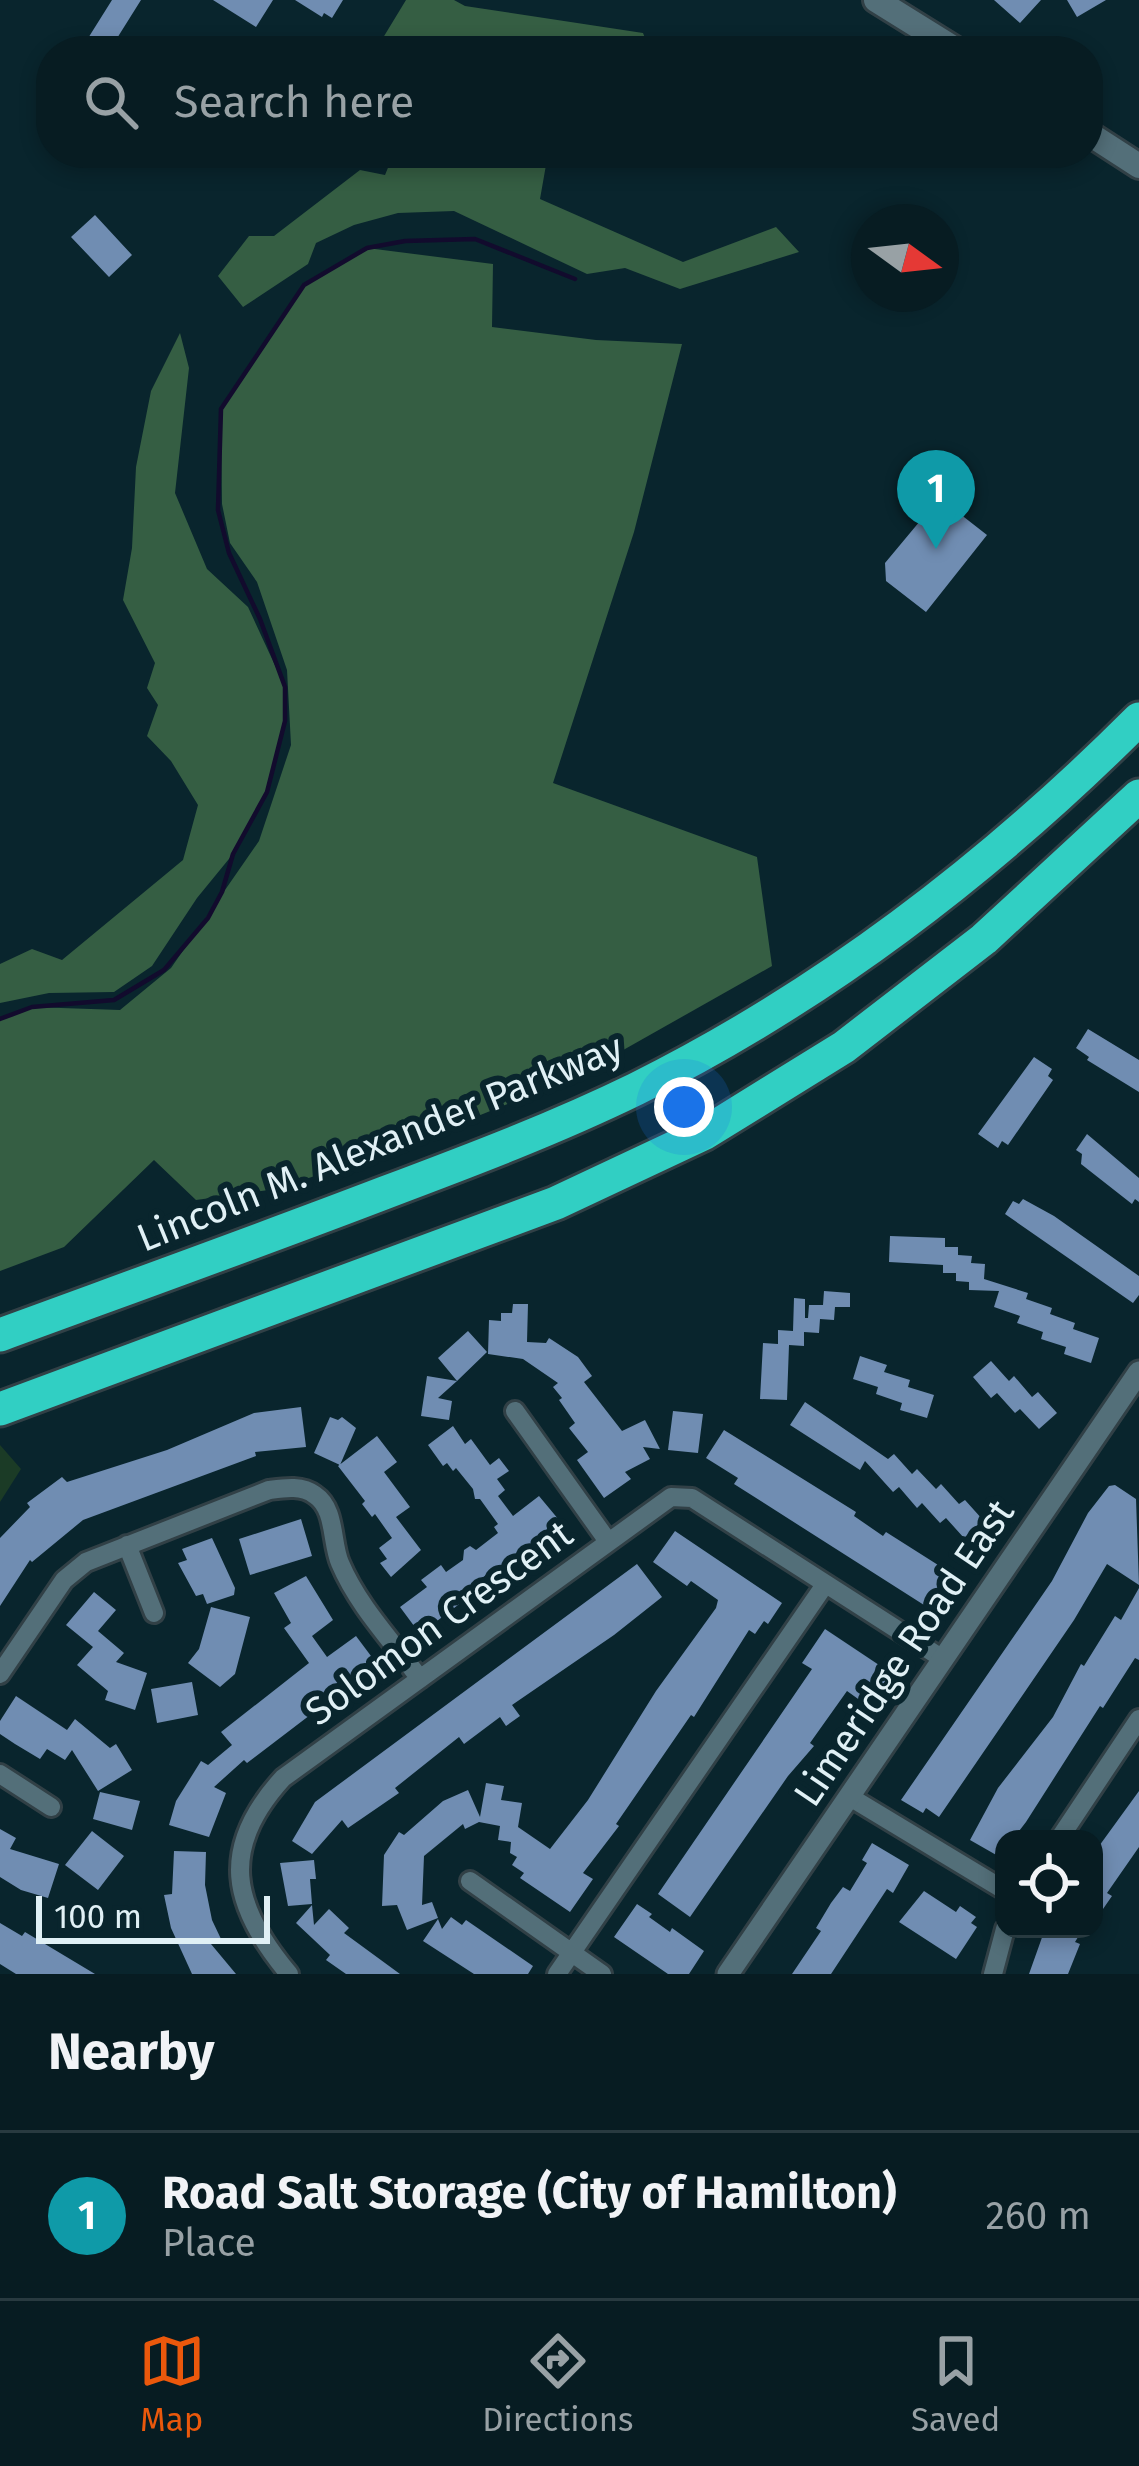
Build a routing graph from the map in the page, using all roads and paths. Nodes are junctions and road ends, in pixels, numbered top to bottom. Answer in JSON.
{"nodes":[{"id":1,"x":875,"y":0,"type":"edge"},
{"id":2,"x":934,"y":36,"type":"edge"},
{"id":3,"x":1103,"y":143,"type":"edge"},
{"id":4,"x":1139,"y":166,"type":"edge"},
{"id":5,"x":1139,"y":718,"type":"edge"},
{"id":6,"x":1139,"y":796,"type":"edge"},
{"id":7,"x":0,"y":1335,"type":"edge"},
{"id":8,"x":1139,"y":1372,"type":"edge"},
{"id":9,"x":0,"y":1409,"type":"edge"},
{"id":10,"x":515,"y":1411,"type":"dead end"},
{"id":11,"x":608,"y":1540,"type":"junction"},
{"id":12,"x":127,"y":1545,"type":"junction"},
{"id":13,"x":824,"y":1586,"type":"junction"},
{"id":14,"x":154,"y":1613,"type":"dead end"},
{"id":15,"x":943,"y":1659,"type":"junction"},
{"id":16,"x":0,"y":1674,"type":"edge"},
{"id":17,"x":420,"y":1678,"type":"junction"},
{"id":18,"x":1139,"y":1719,"type":"edge"},
{"id":19,"x":0,"y":1774,"type":"edge"},
{"id":20,"x":850,"y":1797,"type":"junction"},
{"id":21,"x":51,"y":1807,"type":"dead end"},
{"id":22,"x":1065,"y":1830,"type":"edge"},
{"id":23,"x":470,"y":1881,"type":"dead end"},
{"id":24,"x":995,"y":1885,"type":"edge"},
{"id":25,"x":1003,"y":1938,"type":"edge"},
{"id":26,"x":572,"y":1953,"type":"junction"},
{"id":27,"x":289,"y":1974,"type":"edge"},
{"id":28,"x":557,"y":1974,"type":"edge"},
{"id":29,"x":602,"y":1974,"type":"edge"},
{"id":30,"x":728,"y":1974,"type":"edge"},
{"id":31,"x":993,"y":1974,"type":"edge"}],
"edges":[{"from":1,"to":2,"type":"main road"},
{"from":3,"to":4,"type":"main road"},
{"from":5,"to":7,"type":"highway","name":"Lincoln M. Alexander Parkway"},
{"from":6,"to":9,"type":"highway"},
{"from":8,"to":15,"type":"street","name":"Limeridge Road East"},
{"from":10,"to":11,"type":"street"},
{"from":11,"to":13,"type":"street","name":"Solomon Crescent"},
{"from":11,"to":17,"type":"street","name":"Solomon Crescent"},
{"from":12,"to":14,"type":"street"},
{"from":12,"to":16,"type":"street"},
{"from":12,"to":17,"type":"street"},
{"from":13,"to":15,"type":"street","name":"Solomon Crescent"},
{"from":13,"to":26,"type":"street"},
{"from":15,"to":20,"type":"street","name":"Limeridge Road East"},
{"from":17,"to":27,"type":"street","name":"Solomon Crescent"},
{"from":18,"to":22,"type":"street"},
{"from":19,"to":21,"type":"street"},
{"from":20,"to":24,"type":"street"},
{"from":20,"to":30,"type":"street","name":"Limeridge Road East"},
{"from":23,"to":26,"type":"street"},
{"from":25,"to":31,"type":"street"},
{"from":26,"to":28,"type":"street"},
{"from":26,"to":29,"type":"street"}]}
